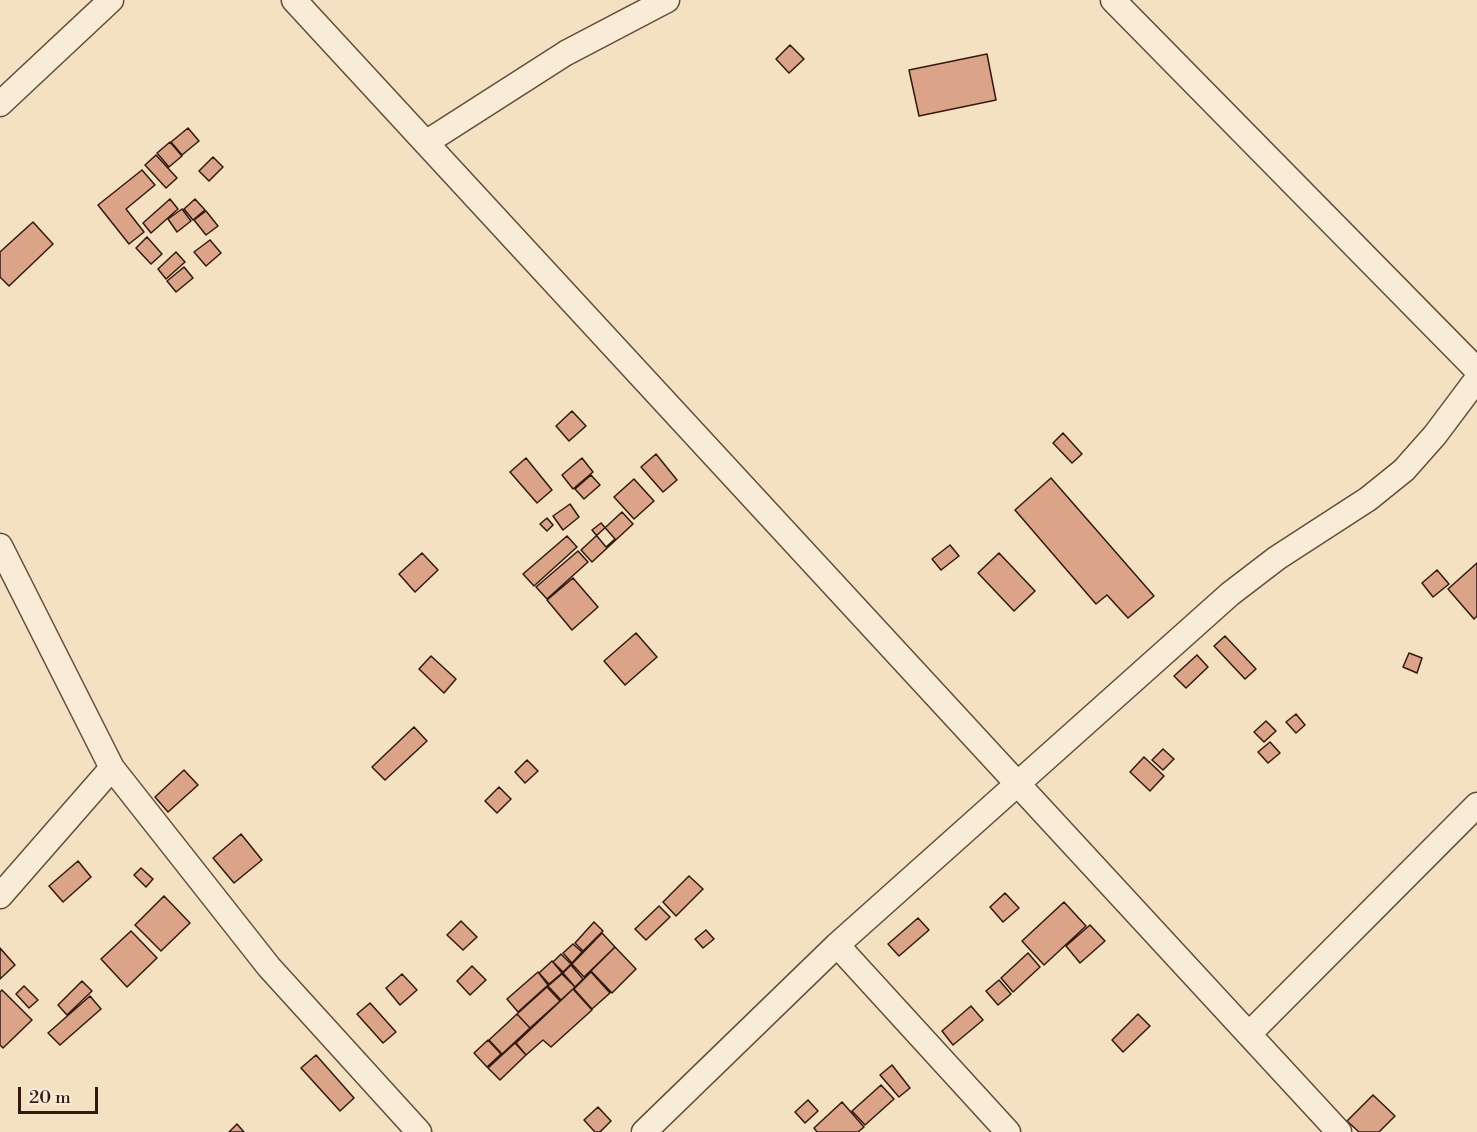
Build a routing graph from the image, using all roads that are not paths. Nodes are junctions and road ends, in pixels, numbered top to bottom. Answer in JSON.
{"nodes":[{"id":1,"x":111,"y":0,"type":"edge"},
{"id":2,"x":294,"y":0,"type":"edge"},
{"id":3,"x":667,"y":0,"type":"edge"},
{"id":4,"x":1113,"y":0,"type":"edge"},
{"id":5,"x":0,"y":104,"type":"edge"},
{"id":6,"x":427,"y":142,"type":"junction"},
{"id":7,"x":1477,"y":370,"type":"edge"},
{"id":8,"x":1477,"y":378,"type":"edge"},
{"id":9,"x":0,"y":546,"type":"edge"},
{"id":10,"x":112,"y":768,"type":"junction"},
{"id":11,"x":1017,"y":784,"type":"junction"},
{"id":12,"x":1477,"y":805,"type":"edge"},
{"id":13,"x":0,"y":896,"type":"edge"},
{"id":14,"x":837,"y":945,"type":"junction"},
{"id":15,"x":1249,"y":1034,"type":"junction"},
{"id":16,"x":419,"y":1132,"type":"edge"},
{"id":17,"x":644,"y":1132,"type":"edge"},
{"id":18,"x":1008,"y":1132,"type":"edge"},
{"id":19,"x":1339,"y":1132,"type":"edge"}],
"edges":[{"from":1,"to":5,"type":"street"},
{"from":2,"to":6,"type":"street"},
{"from":3,"to":6,"type":"street"},
{"from":4,"to":7,"type":"street"},
{"from":6,"to":11,"type":"street"},
{"from":8,"to":11,"type":"street"},
{"from":9,"to":10,"type":"street"},
{"from":10,"to":13,"type":"street"},
{"from":10,"to":16,"type":"street"},
{"from":11,"to":14,"type":"street"},
{"from":11,"to":15,"type":"street"},
{"from":12,"to":15,"type":"street"},
{"from":14,"to":17,"type":"street"},
{"from":14,"to":18,"type":"street"},
{"from":15,"to":19,"type":"street"}]}
